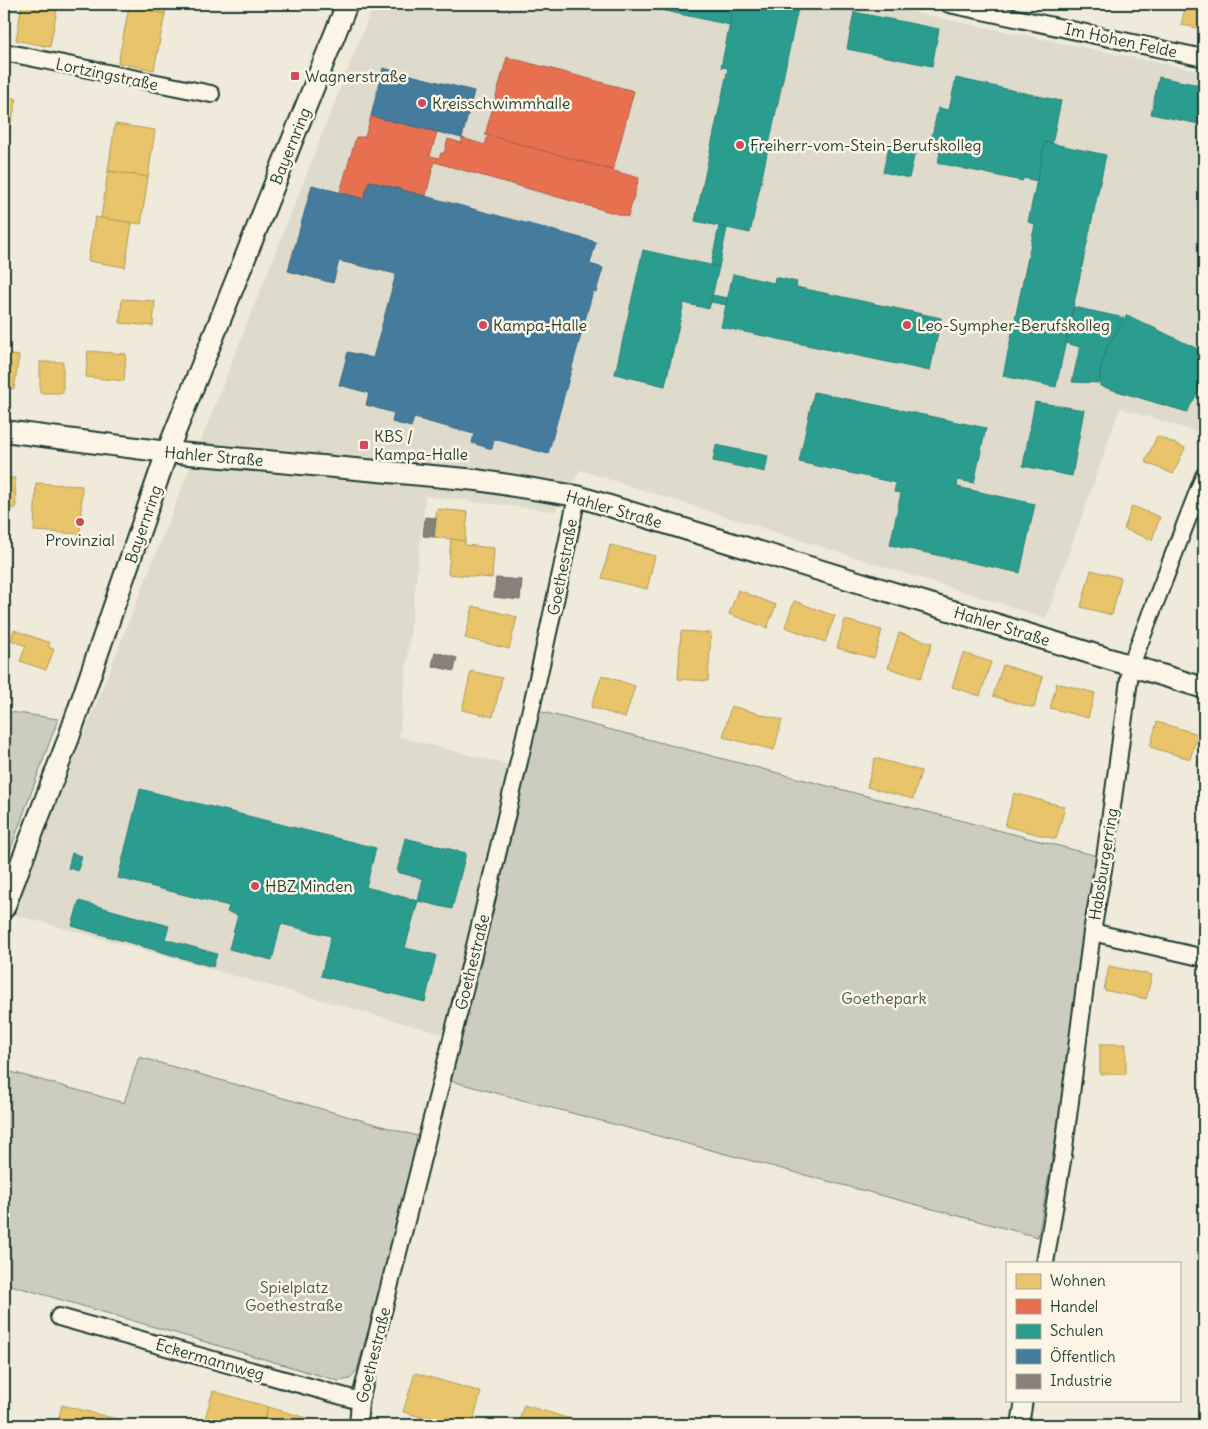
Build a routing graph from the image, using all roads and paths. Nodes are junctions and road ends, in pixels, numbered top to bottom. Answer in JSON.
{"nodes":[{"id":1,"x":347,"y":4,"type":"edge"},
{"id":2,"x":949,"y":4,"type":"edge"},
{"id":3,"x":1001,"y":9,"type":"edge"},
{"id":4,"x":4,"y":52,"type":"edge"},
{"id":5,"x":1204,"y":58,"type":"edge"},
{"id":6,"x":211,"y":94,"type":"dead end"},
{"id":7,"x":4,"y":431,"type":"edge"},
{"id":8,"x":167,"y":452,"type":"junction"},
{"id":9,"x":1204,"y":476,"type":"edge"},
{"id":10,"x":577,"y":496,"type":"junction"},
{"id":11,"x":1131,"y":665,"type":"junction"},
{"id":12,"x":1204,"y":688,"type":"edge"},
{"id":13,"x":4,"y":908,"type":"edge"},
{"id":14,"x":1092,"y":932,"type":"junction"},
{"id":15,"x":1204,"y":958,"type":"edge"},
{"id":16,"x":1046,"y":1262,"type":"edge"},
{"id":17,"x":59,"y":1317,"type":"dead end"},
{"id":18,"x":360,"y":1401,"type":"junction"},
{"id":19,"x":1024,"y":1402,"type":"edge"},
{"id":20,"x":358,"y":1425,"type":"edge"},
{"id":21,"x":1020,"y":1425,"type":"edge"}],
"edges":[{"from":1,"to":8,"type":"street","name":"Bayernring"},
{"from":2,"to":3,"type":"street","name":"Im Hohen Felde"},
{"from":3,"to":5,"type":"street","name":"Im Hohen Felde"},
{"from":4,"to":6,"type":"street","name":"Lortzingstraße"},
{"from":7,"to":8,"type":"street","name":"Hahler Straße"},
{"from":8,"to":10,"type":"street","name":"Hahler Straße"},
{"from":8,"to":13,"type":"street","name":"Bayernring"},
{"from":9,"to":11,"type":"street","name":"Habsburgerring"},
{"from":10,"to":11,"type":"street","name":"Hahler Straße"},
{"from":10,"to":18,"type":"street","name":"Goethestraße"},
{"from":11,"to":12,"type":"street","name":"Hahler Straße"},
{"from":11,"to":14,"type":"street","name":"Habsburgerring"},
{"from":14,"to":15,"type":"street"},
{"from":14,"to":16,"type":"street","name":"Habsburgerring"},
{"from":17,"to":18,"type":"street","name":"Eckermannweg"},
{"from":18,"to":20,"type":"street","name":"Goethestraße"},
{"from":19,"to":21,"type":"street"}]}
